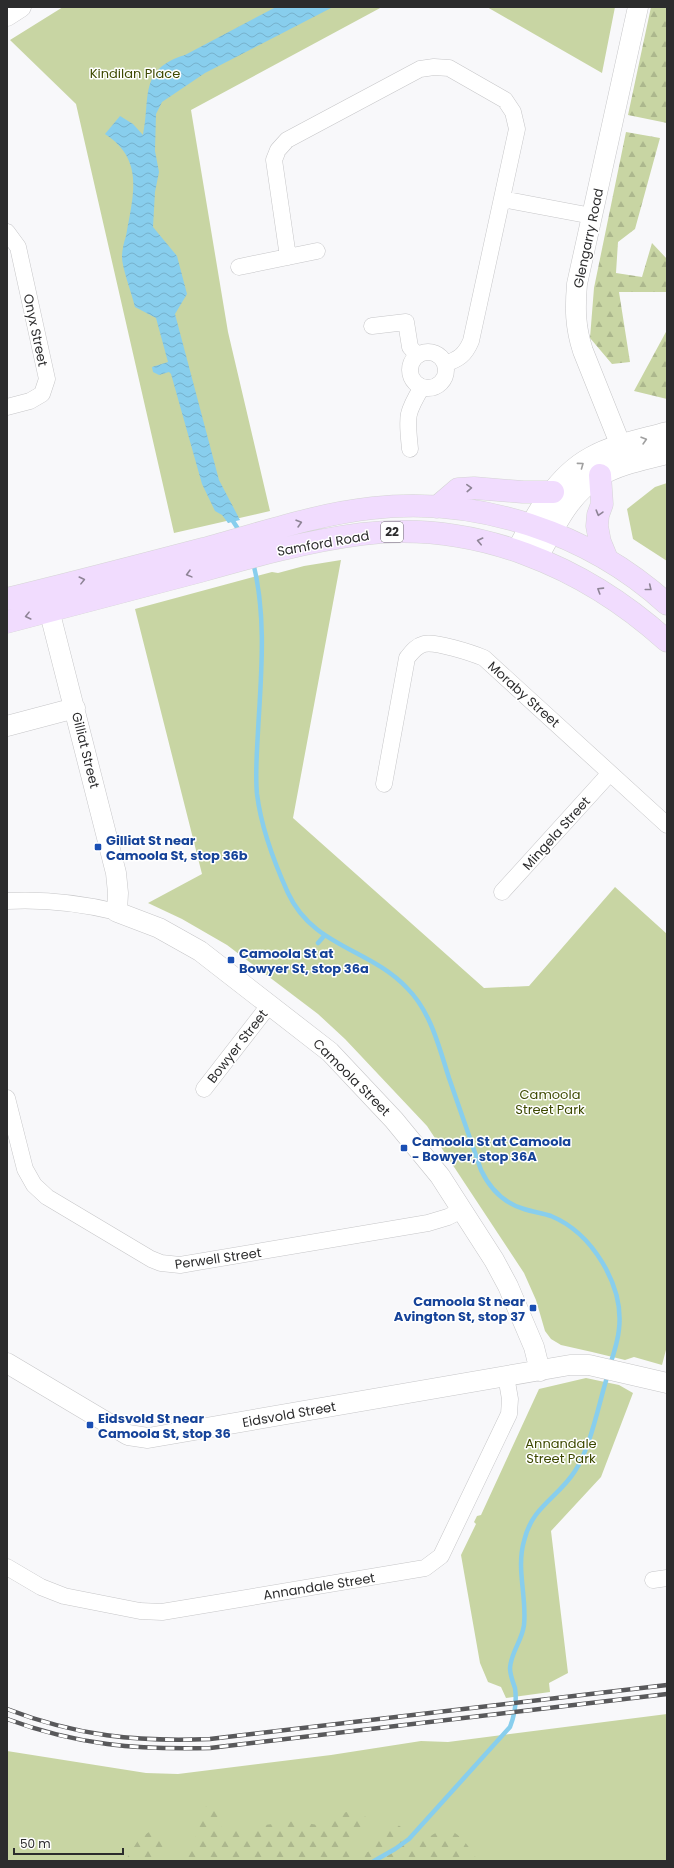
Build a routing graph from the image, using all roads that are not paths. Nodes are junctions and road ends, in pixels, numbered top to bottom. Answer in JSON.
{"nodes":[{"id":1,"x":21,"y":7,"type":"edge"},
{"id":2,"x":638,"y":7,"type":"edge"},
{"id":3,"x":7,"y":16,"type":"edge"},
{"id":4,"x":502,"y":199,"type":"junction"},
{"id":5,"x":592,"y":216,"type":"junction"},
{"id":6,"x":7,"y":232,"type":"edge"},
{"id":7,"x":317,"y":251,"type":"dead end"},
{"id":8,"x":288,"y":257,"type":"junction"},
{"id":9,"x":239,"y":267,"type":"dead end"},
{"id":10,"x":372,"y":326,"type":"dead end"},
{"id":11,"x":418,"y":355,"type":"junction"},
{"id":12,"x":445,"y":364,"type":"junction"},
{"id":13,"x":422,"y":387,"type":"junction"},
{"id":14,"x":7,"y":407,"type":"edge"},
{"id":15,"x":667,"y":433,"type":"edge"},
{"id":16,"x":410,"y":448,"type":"dead end"},
{"id":17,"x":667,"y":453,"type":"edge"},
{"id":18,"x":625,"y":455,"type":"junction"},
{"id":19,"x":600,"y":475,"type":"junction"},
{"id":20,"x":553,"y":492,"type":"junction"},
{"id":21,"x":437,"y":507,"type":"junction"},
{"id":22,"x":541,"y":529,"type":"junction"},
{"id":23,"x":264,"y":543,"type":"junction"},
{"id":24,"x":224,"y":554,"type":"junction"},
{"id":25,"x":527,"y":554,"type":"junction"},
{"id":26,"x":607,"y":559,"type":"junction"},
{"id":27,"x":44,"y":590,"type":"junction"},
{"id":28,"x":7,"y":599,"type":"edge"},
{"id":29,"x":667,"y":604,"type":"edge"},
{"id":30,"x":49,"y":611,"type":"junction"},
{"id":31,"x":7,"y":622,"type":"edge"},
{"id":32,"x":667,"y":641,"type":"edge"},
{"id":33,"x":75,"y":708,"type":"junction"},
{"id":34,"x":7,"y":726,"type":"edge"},
{"id":35,"x":610,"y":773,"type":"junction"},
{"id":36,"x":384,"y":784,"type":"dead end"},
{"id":37,"x":667,"y":826,"type":"edge"},
{"id":38,"x":502,"y":892,"type":"dead end"},
{"id":39,"x":7,"y":901,"type":"edge"},
{"id":40,"x":117,"y":912,"type":"junction"},
{"id":41,"x":270,"y":1004,"type":"junction"},
{"id":42,"x":204,"y":1089,"type":"dead end"},
{"id":43,"x":7,"y":1098,"type":"edge"},
{"id":44,"x":462,"y":1210,"type":"junction"},
{"id":45,"x":7,"y":1363,"type":"edge"},
{"id":46,"x":540,"y":1371,"type":"junction"},
{"id":47,"x":506,"y":1376,"type":"junction"},
{"id":48,"x":667,"y":1383,"type":"edge"},
{"id":49,"x":7,"y":1567,"type":"edge"}],
"edges":[{"from":1,"to":3,"type":"street"},
{"from":2,"to":5,"type":"street","name":"Glengarry Road"},
{"from":4,"to":5,"type":"street"},
{"from":4,"to":8,"type":"street"},
{"from":4,"to":12,"type":"street"},
{"from":5,"to":18,"type":"street","name":"Glengarry Road"},
{"from":6,"to":14,"type":"street","name":"Onyx Street"},
{"from":7,"to":8,"type":"street"},
{"from":8,"to":9,"type":"street"},
{"from":10,"to":11,"type":"street"},
{"from":11,"to":12,"type":"street"},
{"from":11,"to":13,"type":"street"},
{"from":12,"to":13,"type":"street"},
{"from":13,"to":16,"type":"street"},
{"from":18,"to":15,"type":"main road","one_way":true},
{"from":17,"to":18,"type":"main road"},
{"from":18,"to":19,"type":"main road"},
{"from":20,"to":18,"type":"main road","one_way":true},
{"from":19,"to":22,"type":"main road"},
{"from":19,"to":26,"type":"main road","one_way":true},
{"from":21,"to":20,"type":"main road","one_way":true},
{"from":20,"to":22,"type":"main road"},
{"from":21,"to":22,"type":"main road","name":"Samford Road","number":"22"},
{"from":23,"to":21,"type":"main road","name":"Samford Road","number":"22","one_way":true},
{"from":22,"to":25,"type":"main road"},
{"from":22,"to":26,"type":"main road","name":"Samford Road","number":"22"},
{"from":23,"to":24,"type":"main road","name":"Samford Road","number":"22"},
{"from":25,"to":23,"type":"main road","name":"Samford Road","number":"22","one_way":true},
{"from":27,"to":24,"type":"main road","name":"Samford Road","number":"22","one_way":true},
{"from":24,"to":30,"type":"main road","name":"Samford Road","number":"22","one_way":true},
{"from":32,"to":25,"type":"main road","name":"Samford Road","number":"22","one_way":true},
{"from":26,"to":29,"type":"main road","name":"Samford Road","number":"22","one_way":true},
{"from":27,"to":28,"type":"main road","name":"Samford Road","number":"22"},
{"from":27,"to":30,"type":"street","name":"Gilliat Street"},
{"from":30,"to":31,"type":"main road","name":"Samford Road","number":"22","one_way":true},
{"from":30,"to":33,"type":"street","name":"Gilliat Street"},
{"from":33,"to":34,"type":"street"},
{"from":33,"to":40,"type":"street","name":"Gilliat Street"},
{"from":35,"to":36,"type":"street","name":"Moraby Street"},
{"from":35,"to":37,"type":"street","name":"Moraby Street"},
{"from":35,"to":38,"type":"street","name":"Mingela Street"},
{"from":39,"to":40,"type":"street","name":"Camoola Street"},
{"from":40,"to":41,"type":"street","name":"Camoola Street"},
{"from":41,"to":42,"type":"street","name":"Bowyer Street"},
{"from":41,"to":44,"type":"street","name":"Camoola Street"},
{"from":43,"to":44,"type":"street","name":"Perwell Street"},
{"from":44,"to":46,"type":"street","name":"Camoola Street"},
{"from":45,"to":47,"type":"street","name":"Eidsvold Street"},
{"from":46,"to":47,"type":"street","name":"Eidsvold Street"},
{"from":46,"to":48,"type":"street","name":"Eidsvold Street"},
{"from":47,"to":49,"type":"street","name":"Annandale Street"}]}
